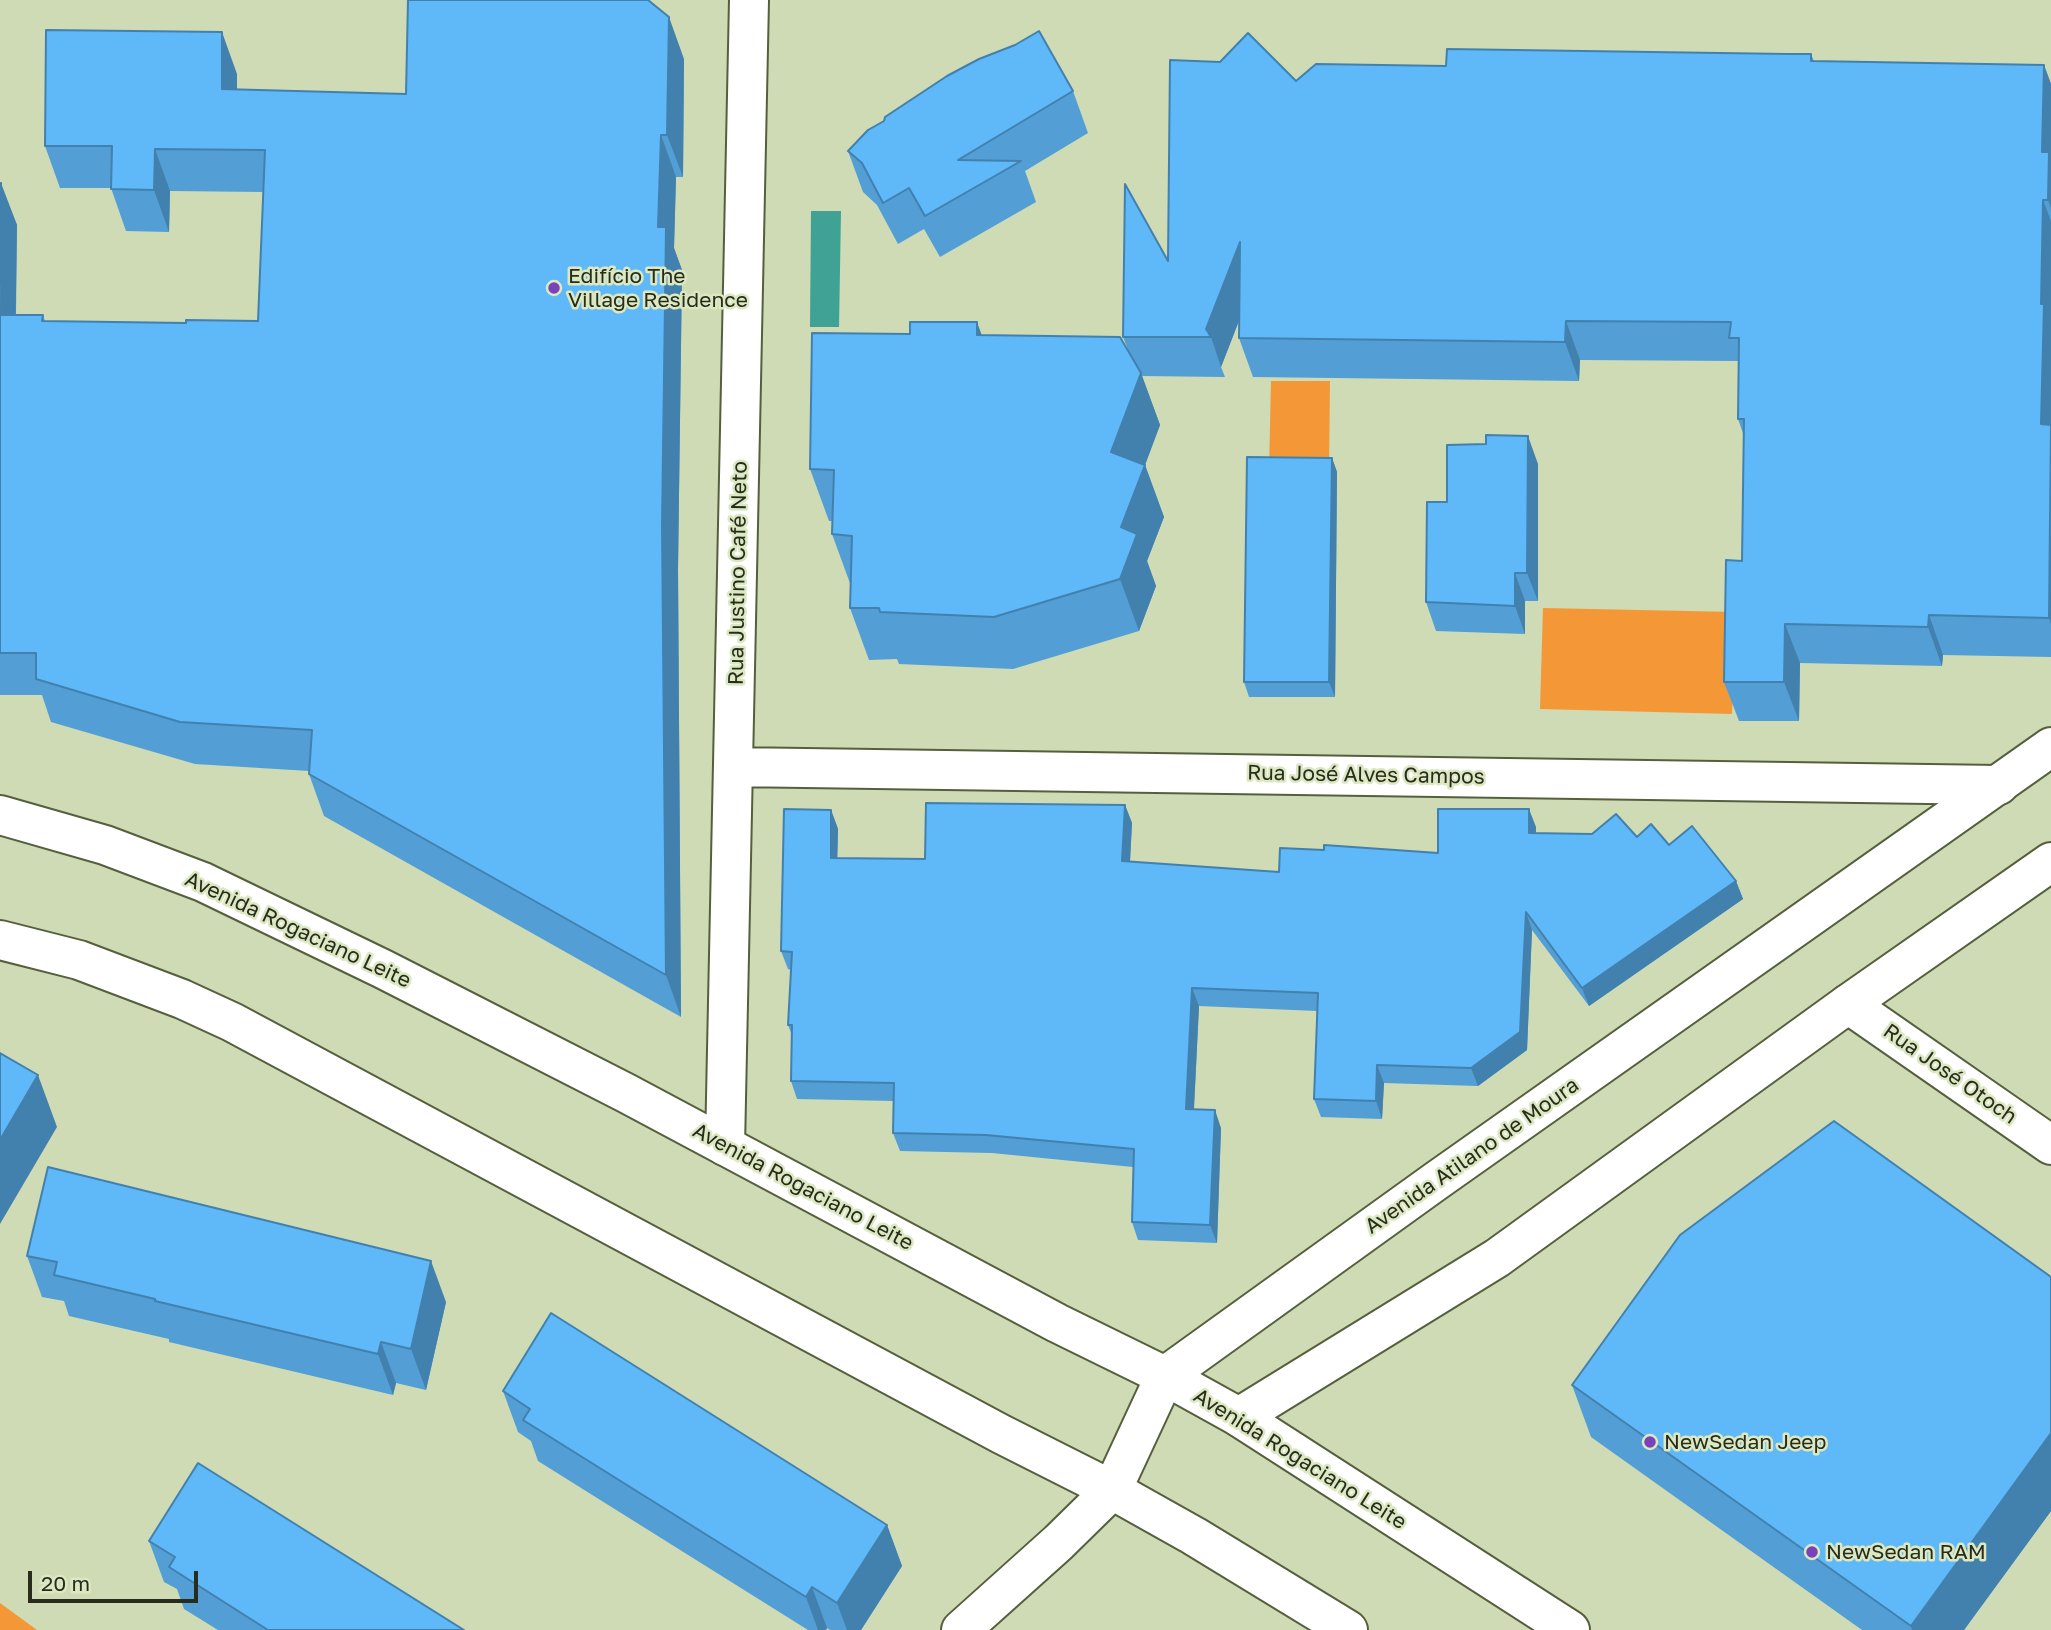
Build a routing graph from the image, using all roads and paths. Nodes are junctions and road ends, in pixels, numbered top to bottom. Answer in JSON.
{"nodes":[{"id":1,"x":749,"y":0,"type":"edge"},
{"id":2,"x":2051,"y":747,"type":"edge"},
{"id":3,"x":734,"y":767,"type":"junction"},
{"id":4,"x":1999,"y":785,"type":"junction"},
{"id":5,"x":0,"y":815,"type":"edge"},
{"id":6,"x":2051,"y":862,"type":"edge"},
{"id":7,"x":0,"y":940,"type":"edge"},
{"id":8,"x":1848,"y":1004,"type":"junction"},
{"id":9,"x":2051,"y":1145,"type":"edge"},
{"id":10,"x":724,"y":1146,"type":"junction"},
{"id":11,"x":1165,"y":1377,"type":"junction"},
{"id":12,"x":1240,"y":1418,"type":"junction"},
{"id":13,"x":1112,"y":1490,"type":"junction"},
{"id":14,"x":961,"y":1630,"type":"edge"},
{"id":15,"x":1348,"y":1630,"type":"edge"},
{"id":16,"x":1570,"y":1630,"type":"edge"}],
"edges":[{"from":1,"to":3,"type":"street","name":"Rua Justino Café Neto"},
{"from":2,"to":4,"type":"street","name":"Avenida Atilano de Moura"},
{"from":3,"to":4,"type":"street","name":"Rua José Alves Campos"},
{"from":3,"to":10,"type":"street","name":"Rua Justino Café Neto"},
{"from":4,"to":11,"type":"street","name":"Avenida Atilano de Moura"},
{"from":5,"to":10,"type":"street","name":"Avenida Rogaciano Leite"},
{"from":6,"to":8,"type":"street"},
{"from":7,"to":13,"type":"street"},
{"from":8,"to":9,"type":"street","name":"Rua José Otoch"},
{"from":8,"to":12,"type":"street"},
{"from":10,"to":11,"type":"street","name":"Avenida Rogaciano Leite"},
{"from":11,"to":12,"type":"street","name":"Avenida Rogaciano Leite"},
{"from":11,"to":13,"type":"street","name":"Avenida Atilano de Moura"},
{"from":12,"to":16,"type":"street","name":"Avenida Rogaciano Leite"},
{"from":13,"to":14,"type":"street","name":"Avenida Atilano de Moura"},
{"from":13,"to":15,"type":"street"}]}
